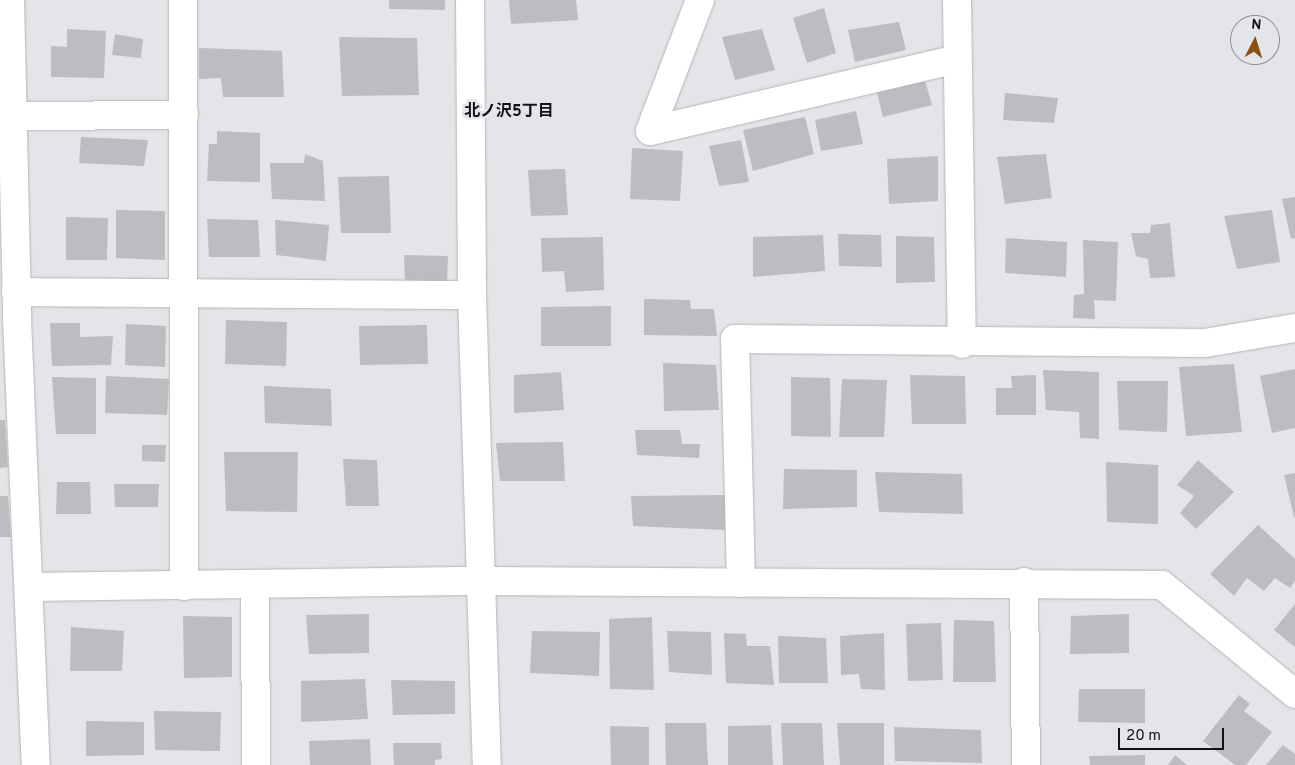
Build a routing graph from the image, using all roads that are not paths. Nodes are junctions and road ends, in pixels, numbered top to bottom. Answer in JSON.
{"nodes":[{"id":1,"x":10,"y":0,"type":"edge"},
{"id":2,"x":183,"y":0,"type":"edge"},
{"id":3,"x":470,"y":0,"type":"edge"},
{"id":4,"x":700,"y":0,"type":"edge"},
{"id":5,"x":957,"y":0,"type":"edge"},
{"id":6,"x":956,"y":59,"type":"junction"},
{"id":7,"x":184,"y":115,"type":"junction"},
{"id":8,"x":6,"y":116,"type":"edge"},
{"id":9,"x":16,"y":292,"type":"junction"},
{"id":10,"x":184,"y":293,"type":"junction"},
{"id":11,"x":472,"y":295,"type":"junction"},
{"id":12,"x":8,"y":319,"type":"edge"},
{"id":13,"x":1295,"y":328,"type":"edge"},
{"id":14,"x":962,"y":344,"type":"junction"},
{"id":15,"x":479,"y":581,"type":"junction"},
{"id":16,"x":1024,"y":582,"type":"junction"},
{"id":17,"x":741,"y":583,"type":"junction"},
{"id":18,"x":255,"y":584,"type":"junction"},
{"id":19,"x":184,"y":586,"type":"junction"},
{"id":20,"x":29,"y":587,"type":"junction"},
{"id":21,"x":1295,"y":694,"type":"edge"},
{"id":22,"x":36,"y":765,"type":"edge"},
{"id":23,"x":256,"y":765,"type":"edge"},
{"id":24,"x":487,"y":765,"type":"edge"},
{"id":25,"x":1026,"y":765,"type":"edge"}],
"edges":[{"from":1,"to":8,"type":"street"},
{"from":2,"to":7,"type":"street"},
{"from":3,"to":11,"type":"street"},
{"from":4,"to":6,"type":"street"},
{"from":5,"to":6,"type":"street"},
{"from":6,"to":14,"type":"street"},
{"from":7,"to":8,"type":"street"},
{"from":7,"to":10,"type":"street"},
{"from":8,"to":9,"type":"street"},
{"from":9,"to":10,"type":"street"},
{"from":9,"to":12,"type":"street"},
{"from":10,"to":11,"type":"street"},
{"from":10,"to":19,"type":"street"},
{"from":11,"to":15,"type":"street"},
{"from":12,"to":20,"type":"street"},
{"from":13,"to":14,"type":"street"},
{"from":14,"to":17,"type":"street"},
{"from":15,"to":17,"type":"street"},
{"from":15,"to":18,"type":"street"},
{"from":15,"to":24,"type":"street"},
{"from":16,"to":17,"type":"street"},
{"from":16,"to":21,"type":"street"},
{"from":16,"to":25,"type":"street"},
{"from":18,"to":19,"type":"street"},
{"from":18,"to":23,"type":"street"},
{"from":19,"to":20,"type":"street"},
{"from":20,"to":22,"type":"street"}]}
